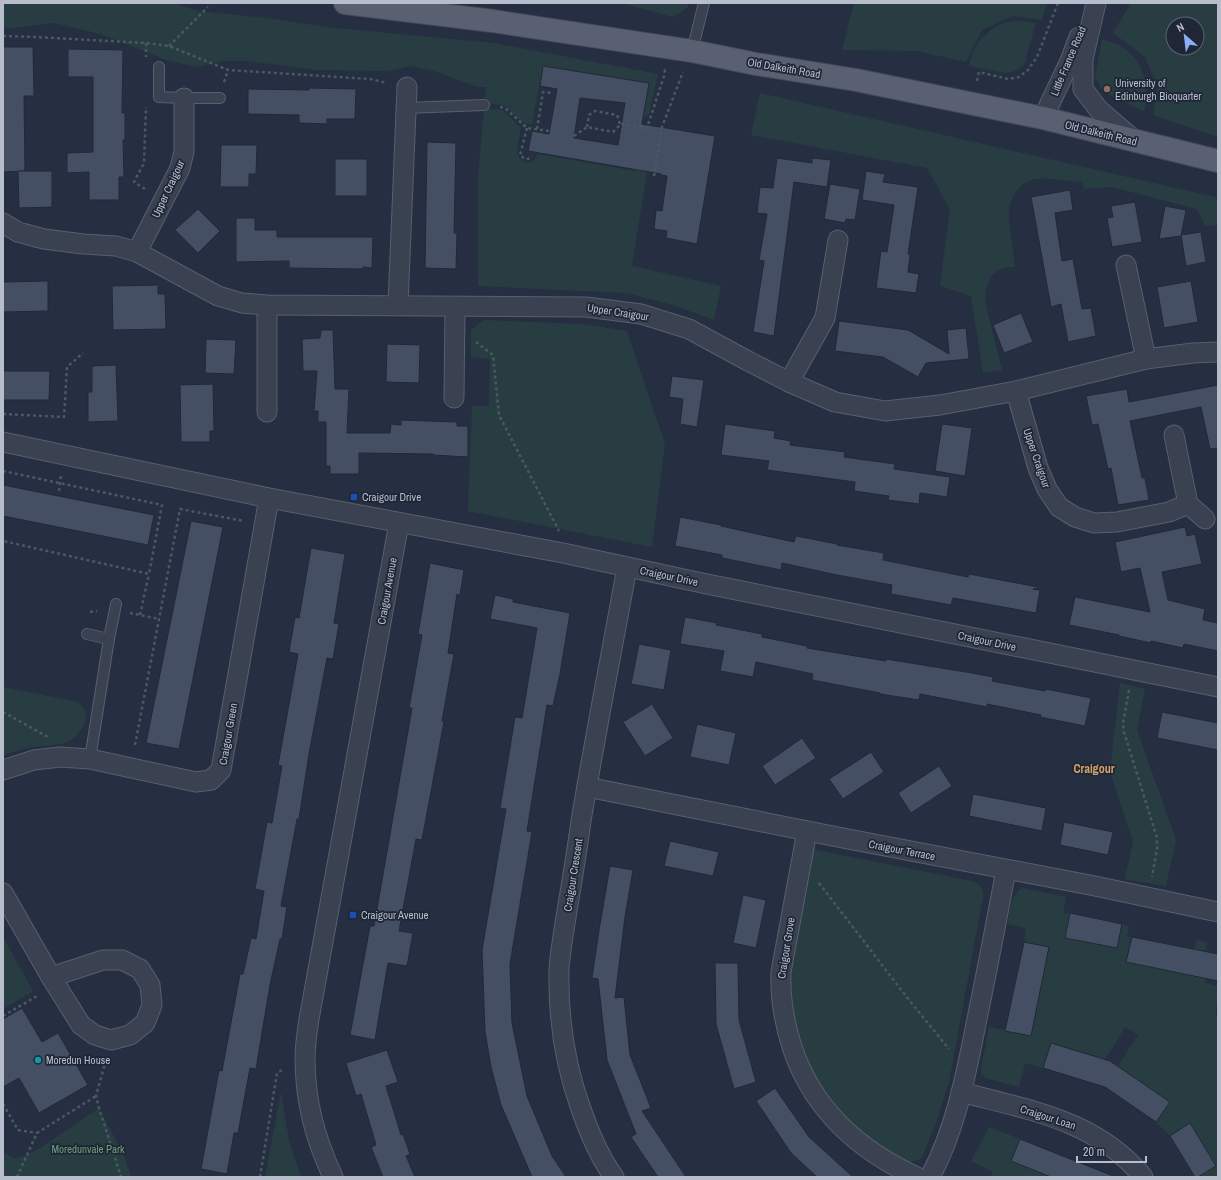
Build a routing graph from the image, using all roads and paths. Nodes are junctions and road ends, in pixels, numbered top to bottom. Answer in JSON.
{"nodes":[{"id":1,"x":345,"y":3,"type":"edge"},
{"id":2,"x":704,"y":3,"type":"edge"},
{"id":3,"x":1058,"y":3,"type":"edge"},
{"id":4,"x":1092,"y":3,"type":"edge"},
{"id":5,"x":1096,"y":3,"type":"edge"},
{"id":6,"x":208,"y":7,"type":"dead end"},
{"id":7,"x":3,"y":36,"type":"edge"},
{"id":8,"x":169,"y":46,"type":"junction"},
{"id":9,"x":692,"y":51,"type":"junction"},
{"id":10,"x":159,"y":67,"type":"dead end"},
{"id":11,"x":671,"y":71,"type":"dead end"},
{"id":12,"x":676,"y":72,"type":"dead end"},
{"id":13,"x":682,"y":73,"type":"junction"},
{"id":14,"x":407,"y":87,"type":"joint"},
{"id":15,"x":552,"y":93,"type":"dead end"},
{"id":16,"x":160,"y":97,"type":"junction"},
{"id":17,"x":184,"y":98,"type":"junction"},
{"id":18,"x":220,"y":98,"type":"dead end"},
{"id":19,"x":974,"y":103,"type":"junction"},
{"id":20,"x":484,"y":105,"type":"joint"},
{"id":21,"x":406,"y":108,"type":"junction"},
{"id":22,"x":1043,"y":118,"type":"junction"},
{"id":23,"x":620,"y":124,"type":"junction"},
{"id":24,"x":587,"y":127,"type":"junction"},
{"id":25,"x":526,"y":128,"type":"junction"},
{"id":26,"x":537,"y":130,"type":"junction"},
{"id":27,"x":550,"y":131,"type":"dead end"},
{"id":28,"x":574,"y":136,"type":"dead end"},
{"id":29,"x":1135,"y":141,"type":"junction"},
{"id":30,"x":532,"y":156,"type":"dead end"},
{"id":31,"x":1218,"y":161,"type":"edge"},
{"id":32,"x":654,"y":176,"type":"dead end"},
{"id":33,"x":164,"y":200,"type":"junction"},
{"id":34,"x":3,"y":223,"type":"edge"},
{"id":35,"x":838,"y":240,"type":"dead end"},
{"id":36,"x":137,"y":252,"type":"junction"},
{"id":37,"x":1126,"y":265,"type":"dead end"},
{"id":38,"x":267,"y":305,"type":"junction"},
{"id":39,"x":398,"y":305,"type":"junction"},
{"id":40,"x":455,"y":307,"type":"junction"},
{"id":41,"x":455,"y":326,"type":"junction"},
{"id":42,"x":1218,"y":352,"type":"edge"},
{"id":43,"x":83,"y":353,"type":"dead end"},
{"id":44,"x":1146,"y":359,"type":"junction"},
{"id":45,"x":789,"y":382,"type":"junction"},
{"id":46,"x":1016,"y":391,"type":"junction"},
{"id":47,"x":454,"y":398,"type":"dead end"},
{"id":48,"x":267,"y":412,"type":"dead end"},
{"id":49,"x":3,"y":414,"type":"edge"},
{"id":50,"x":1174,"y":435,"type":"dead end"},
{"id":51,"x":3,"y":442,"type":"edge"},
{"id":52,"x":3,"y":471,"type":"edge"},
{"id":53,"x":269,"y":498,"type":"junction"},
{"id":54,"x":1188,"y":504,"type":"junction"},
{"id":55,"x":1205,"y":519,"type":"dead end"},
{"id":56,"x":399,"y":523,"type":"junction"},
{"id":57,"x":265,"y":524,"type":"junction"},
{"id":58,"x":3,"y":541,"type":"edge"},
{"id":59,"x":564,"y":553,"type":"junction"},
{"id":60,"x":627,"y":567,"type":"junction"},
{"id":61,"x":149,"y":574,"type":"junction"},
{"id":62,"x":116,"y":604,"type":"dead end"},
{"id":63,"x":140,"y":615,"type":"dead end"},
{"id":64,"x":87,"y":634,"type":"dead end"},
{"id":65,"x":109,"y":639,"type":"junction"},
{"id":66,"x":1132,"y":671,"type":"junction"},
{"id":67,"x":1218,"y":687,"type":"edge"},
{"id":68,"x":134,"y":745,"type":"dead end"},
{"id":69,"x":90,"y":759,"type":"junction"},
{"id":70,"x":3,"y":770,"type":"edge"},
{"id":71,"x":587,"y":787,"type":"junction"},
{"id":72,"x":807,"y":831,"type":"junction"},
{"id":73,"x":801,"y":867,"type":"junction"},
{"id":74,"x":1006,"y":870,"type":"junction"},
{"id":75,"x":3,"y":893,"type":"edge"},
{"id":76,"x":1149,"y":898,"type":"junction"},
{"id":77,"x":1218,"y":912,"type":"edge"},
{"id":78,"x":54,"y":982,"type":"junction"},
{"id":79,"x":3,"y":1016,"type":"edge"},
{"id":80,"x":111,"y":1040,"type":"junction"},
{"id":81,"x":305,"y":1058,"type":"junction"},
{"id":82,"x":969,"y":1059,"type":"junction"},
{"id":83,"x":961,"y":1092,"type":"junction"},
{"id":84,"x":96,"y":1096,"type":"junction"},
{"id":85,"x":3,"y":1104,"type":"edge"},
{"id":86,"x":37,"y":1133,"type":"junction"},
{"id":87,"x":16,"y":1177,"type":"edge"},
{"id":88,"x":121,"y":1177,"type":"edge"},
{"id":89,"x":260,"y":1177,"type":"edge"},
{"id":90,"x":333,"y":1177,"type":"edge"},
{"id":91,"x":614,"y":1177,"type":"edge"},
{"id":92,"x":917,"y":1177,"type":"edge"},
{"id":93,"x":930,"y":1177,"type":"edge"},
{"id":94,"x":1143,"y":1177,"type":"edge"}],
"edges":[{"from":1,"to":9,"type":"main road","name":"Old Dalkeith Road"},
{"from":2,"to":9,"type":"lane"},
{"from":3,"to":19,"type":"path"},
{"from":4,"to":22,"type":"street","name":"Little France Road"},
{"from":5,"to":29,"type":"street","name":"Little France Road"},
{"from":6,"to":8,"type":"path"},
{"from":7,"to":8,"type":"path"},
{"from":8,"to":14,"type":"path"},
{"from":9,"to":13,"type":"path"},
{"from":9,"to":19,"type":"main road","name":"Old Dalkeith Road"},
{"from":10,"to":16,"type":"lane"},
{"from":11,"to":23,"type":"path"},
{"from":12,"to":13,"type":"path"},
{"from":13,"to":32,"type":"path"},
{"from":14,"to":21,"type":"street"},
{"from":15,"to":26,"type":"path"},
{"from":16,"to":17,"type":"lane"},
{"from":16,"to":33,"type":"path"},
{"from":17,"to":18,"type":"lane"},
{"from":17,"to":33,"type":"street","name":"Upper Craigour"},
{"from":19,"to":22,"type":"main road","name":"Old Dalkeith Road"},
{"from":20,"to":21,"type":"lane"},
{"from":20,"to":25,"type":"path"},
{"from":21,"to":39,"type":"street"},
{"from":22,"to":29,"type":"main road","name":"Old Dalkeith Road"},
{"from":23,"to":24,"type":"path"},
{"from":23,"to":24,"type":"path"},
{"from":24,"to":28,"type":"path"},
{"from":25,"to":26,"type":"path"},
{"from":25,"to":30,"type":"path"},
{"from":26,"to":27,"type":"path"},
{"from":29,"to":31,"type":"main road","name":"Old Dalkeith Road"},
{"from":33,"to":36,"type":"street","name":"Upper Craigour"},
{"from":34,"to":36,"type":"street","name":"Upper Craigour"},
{"from":35,"to":45,"type":"street"},
{"from":36,"to":38,"type":"street","name":"Upper Craigour"},
{"from":37,"to":44,"type":"street"},
{"from":38,"to":39,"type":"street","name":"Upper Craigour"},
{"from":38,"to":48,"type":"street"},
{"from":39,"to":40,"type":"street","name":"Upper Craigour"},
{"from":40,"to":41,"type":"street"},
{"from":40,"to":45,"type":"street","name":"Upper Craigour"},
{"from":41,"to":47,"type":"street"},
{"from":41,"to":59,"type":"path"},
{"from":42,"to":44,"type":"street","name":"Upper Craigour"},
{"from":43,"to":49,"type":"path"},
{"from":44,"to":46,"type":"street","name":"Upper Craigour"},
{"from":45,"to":46,"type":"street","name":"Upper Craigour"},
{"from":46,"to":54,"type":"street","name":"Upper Craigour"},
{"from":50,"to":54,"type":"street"},
{"from":51,"to":53,"type":"street","name":"Craigour Drive"},
{"from":52,"to":61,"type":"path"},
{"from":53,"to":56,"type":"street","name":"Craigour Drive"},
{"from":53,"to":57,"type":"street","name":"Craigour Green"},
{"from":54,"to":55,"type":"street"},
{"from":56,"to":59,"type":"street","name":"Craigour Drive"},
{"from":56,"to":81,"type":"street","name":"Craigour Avenue"},
{"from":57,"to":68,"type":"path"},
{"from":57,"to":69,"type":"street","name":"Craigour Green"},
{"from":58,"to":61,"type":"path"},
{"from":59,"to":60,"type":"street","name":"Craigour Drive"},
{"from":60,"to":66,"type":"street","name":"Craigour Drive"},
{"from":60,"to":71,"type":"street","name":"Craigour Crescent"},
{"from":61,"to":63,"type":"path"},
{"from":62,"to":65,"type":"lane"},
{"from":64,"to":65,"type":"lane"},
{"from":65,"to":69,"type":"lane"},
{"from":66,"to":67,"type":"street","name":"Craigour Drive"},
{"from":66,"to":76,"type":"path"},
{"from":69,"to":70,"type":"street","name":"Craigour Green"},
{"from":71,"to":72,"type":"street","name":"Craigour Terrace"},
{"from":71,"to":91,"type":"street","name":"Craigour Crescent"},
{"from":72,"to":73,"type":"street","name":"Craigour Grove"},
{"from":72,"to":74,"type":"street","name":"Craigour Terrace"},
{"from":73,"to":82,"type":"path"},
{"from":73,"to":92,"type":"street","name":"Craigour Grove"},
{"from":74,"to":76,"type":"street","name":"Craigour Terrace"},
{"from":74,"to":82,"type":"street"},
{"from":75,"to":78,"type":"street"},
{"from":76,"to":77,"type":"street","name":"Craigour Terrace"},
{"from":78,"to":79,"type":"path"},
{"from":78,"to":80,"type":"street"},
{"from":78,"to":80,"type":"street"},
{"from":80,"to":84,"type":"path"},
{"from":81,"to":89,"type":"path"},
{"from":81,"to":90,"type":"street","name":"Craigour Avenue"},
{"from":82,"to":83,"type":"street"},
{"from":83,"to":93,"type":"street"},
{"from":83,"to":94,"type":"street","name":"Craigour Loan"},
{"from":84,"to":86,"type":"path"},
{"from":84,"to":88,"type":"path"},
{"from":85,"to":86,"type":"path"},
{"from":86,"to":87,"type":"path"}]}
